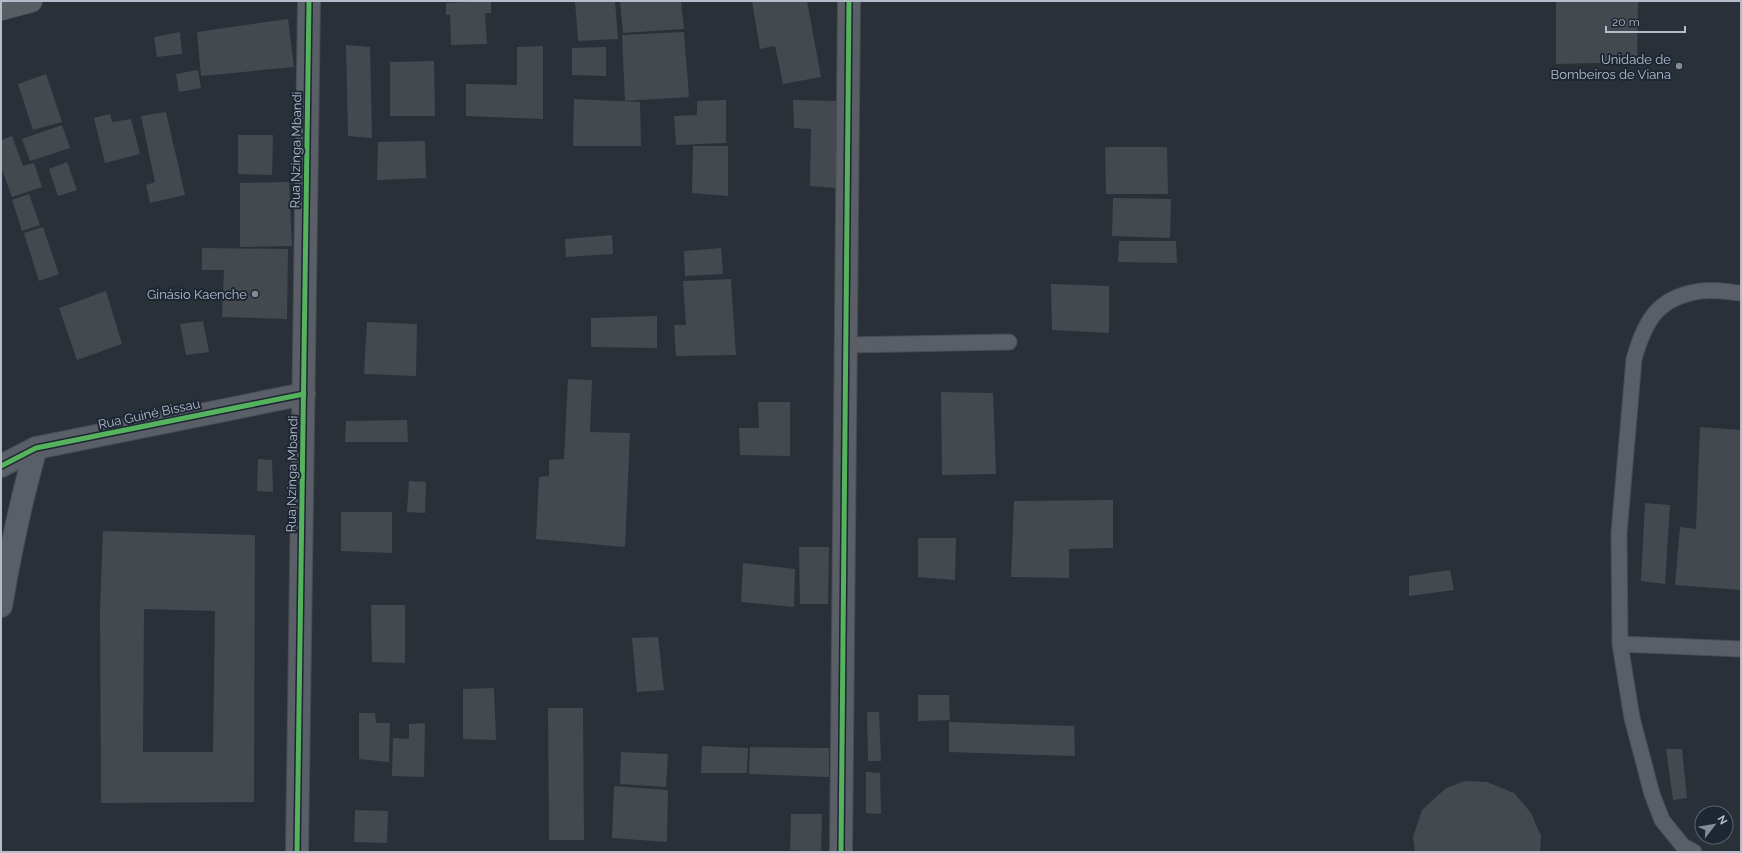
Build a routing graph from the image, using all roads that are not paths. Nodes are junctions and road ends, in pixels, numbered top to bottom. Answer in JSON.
{"nodes":[{"id":1,"x":31,"y":1,"type":"edge"},
{"id":2,"x":308,"y":1,"type":"edge"},
{"id":3,"x":849,"y":1,"type":"edge"},
{"id":4,"x":1,"y":9,"type":"edge"},
{"id":5,"x":1741,"y":292,"type":"edge"},
{"id":6,"x":1009,"y":342,"type":"dead end"},
{"id":7,"x":846,"y":345,"type":"junction"},
{"id":8,"x":304,"y":394,"type":"junction"},
{"id":9,"x":36,"y":448,"type":"junction"},
{"id":10,"x":1,"y":466,"type":"edge"},
{"id":11,"x":1,"y":606,"type":"edge"},
{"id":12,"x":1620,"y":644,"type":"junction"},
{"id":13,"x":1741,"y":649,"type":"edge"},
{"id":14,"x":297,"y":852,"type":"edge"},
{"id":15,"x":841,"y":852,"type":"edge"},
{"id":16,"x":1694,"y":852,"type":"edge"}],
"edges":[{"from":1,"to":4,"type":"main road"},
{"from":2,"to":8,"type":"street","name":"Rua Nzinga Mbandi"},
{"from":3,"to":7,"type":"street"},
{"from":5,"to":12,"type":"lane"},
{"from":6,"to":7,"type":"lane"},
{"from":7,"to":15,"type":"street"},
{"from":8,"to":9,"type":"street","name":"Rua Guiné Bissau"},
{"from":8,"to":14,"type":"street","name":"Rua Nzinga Mbandi"},
{"from":9,"to":10,"type":"street","name":"Rua Guiné Bissau"},
{"from":9,"to":11,"type":"street"},
{"from":12,"to":13,"type":"lane"},
{"from":12,"to":16,"type":"lane"}]}
